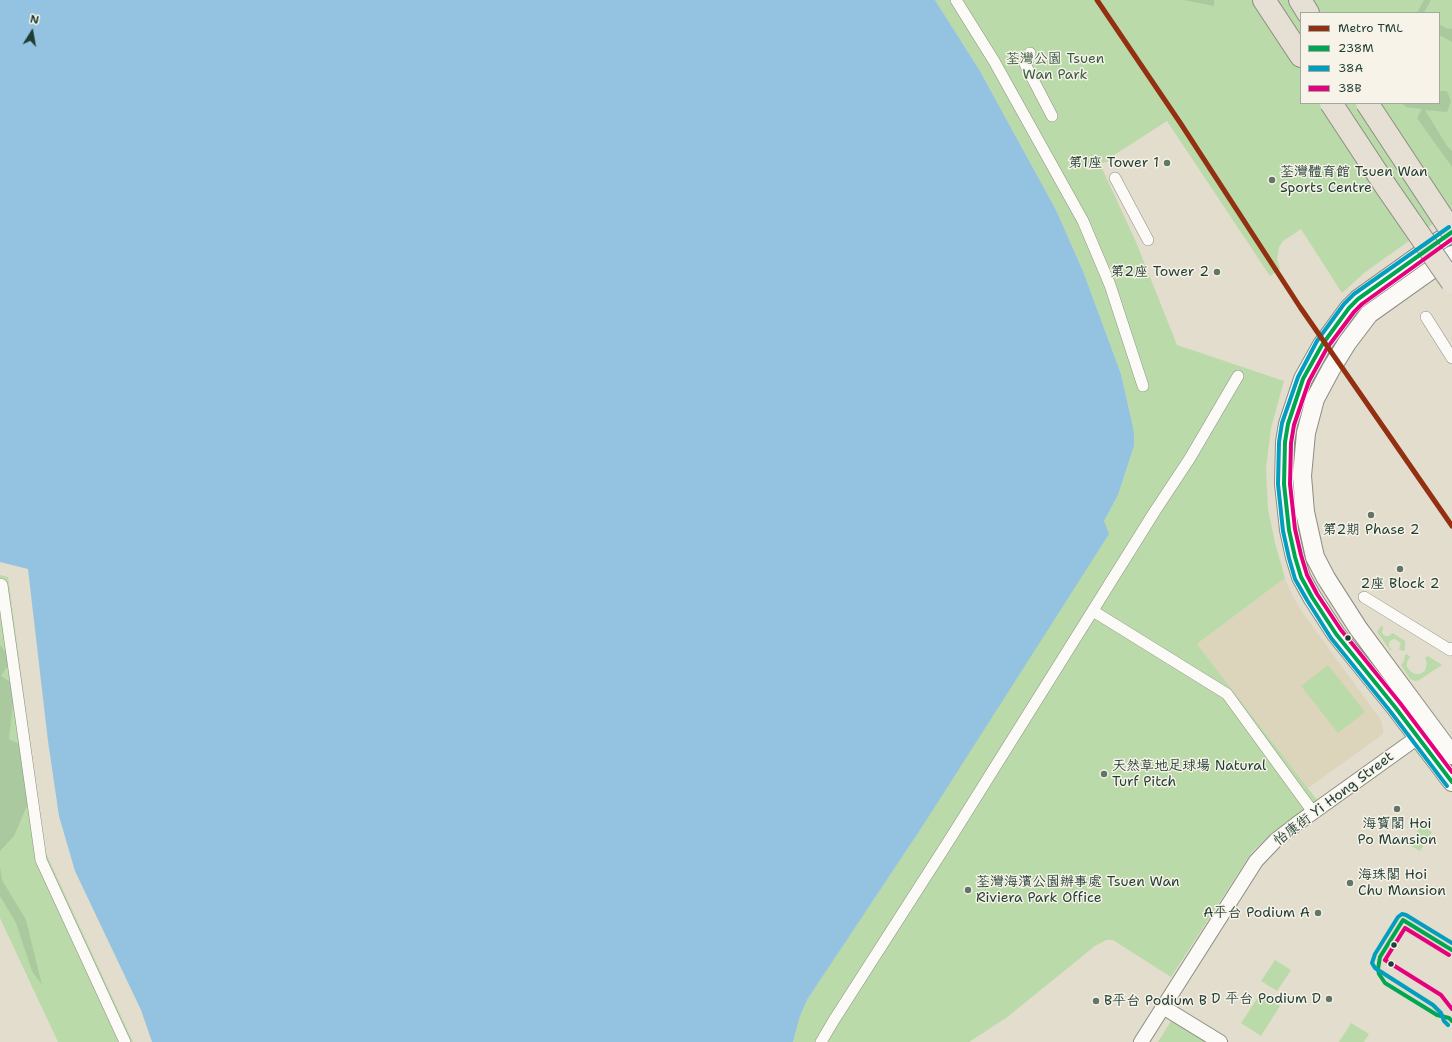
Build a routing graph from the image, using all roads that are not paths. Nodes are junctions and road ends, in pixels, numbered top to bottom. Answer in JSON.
{"nodes":[{"id":1,"x":956,"y":0,"type":"edge"},
{"id":2,"x":1264,"y":0,"type":"edge"},
{"id":3,"x":1300,"y":0,"type":"edge"},
{"id":4,"x":1307,"y":12,"type":"edge"},
{"id":5,"x":1030,"y":53,"type":"dead end"},
{"id":6,"x":1300,"y":54,"type":"edge"},
{"id":7,"x":1332,"y":104,"type":"edge"},
{"id":8,"x":1368,"y":104,"type":"edge"},
{"id":9,"x":1052,"y":116,"type":"dead end"},
{"id":10,"x":1115,"y":178,"type":"dead end"},
{"id":11,"x":1452,"y":232,"type":"edge"},
{"id":12,"x":1148,"y":240,"type":"dead end"},
{"id":13,"x":1452,"y":255,"type":"edge"},
{"id":14,"x":1452,"y":282,"type":"edge"},
{"id":15,"x":1426,"y":318,"type":"dead end"},
{"id":16,"x":1452,"y":358,"type":"edge"},
{"id":17,"x":1238,"y":376,"type":"dead end"},
{"id":18,"x":1143,"y":386,"type":"dead end"},
{"id":19,"x":0,"y":584,"type":"edge"},
{"id":20,"x":1364,"y":597,"type":"dead end"},
{"id":21,"x":1093,"y":611,"type":"junction"},
{"id":22,"x":1452,"y":648,"type":"edge"},
{"id":23,"x":1425,"y":732,"type":"junction"},
{"id":24,"x":1452,"y":755,"type":"edge"},
{"id":25,"x":1452,"y":782,"type":"edge"},
{"id":26,"x":1313,"y":812,"type":"junction"},
{"id":27,"x":1163,"y":1007,"type":"junction"},
{"id":28,"x":125,"y":1042,"type":"edge"},
{"id":29,"x":821,"y":1042,"type":"edge"},
{"id":30,"x":1141,"y":1042,"type":"edge"},
{"id":31,"x":1220,"y":1042,"type":"edge"}],
"edges":[{"from":1,"to":18,"type":"street"},
{"from":2,"to":6,"type":"highway"},
{"from":3,"to":4,"type":"highway"},
{"from":5,"to":9,"type":"street"},
{"from":7,"to":14,"type":"highway","bridge":true},
{"from":8,"to":11,"type":"highway","bridge":true},
{"from":10,"to":12,"type":"street"},
{"from":11,"to":23,"type":"street"},
{"from":13,"to":23,"type":"street"},
{"from":15,"to":16,"type":"street"},
{"from":17,"to":21,"type":"street"},
{"from":19,"to":28,"type":"street"},
{"from":20,"to":22,"type":"street"},
{"from":21,"to":26,"type":"street"},
{"from":21,"to":29,"type":"street"},
{"from":23,"to":24,"type":"street"},
{"from":23,"to":25,"type":"street"},
{"from":23,"to":26,"type":"street","name":"怡康街 Yi Hong Street"},
{"from":26,"to":27,"type":"street","name":"怡康街 Yi Hong Street"},
{"from":27,"to":30,"type":"street","name":"怡康街 Yi Hong Street"},
{"from":27,"to":31,"type":"street"}]}
